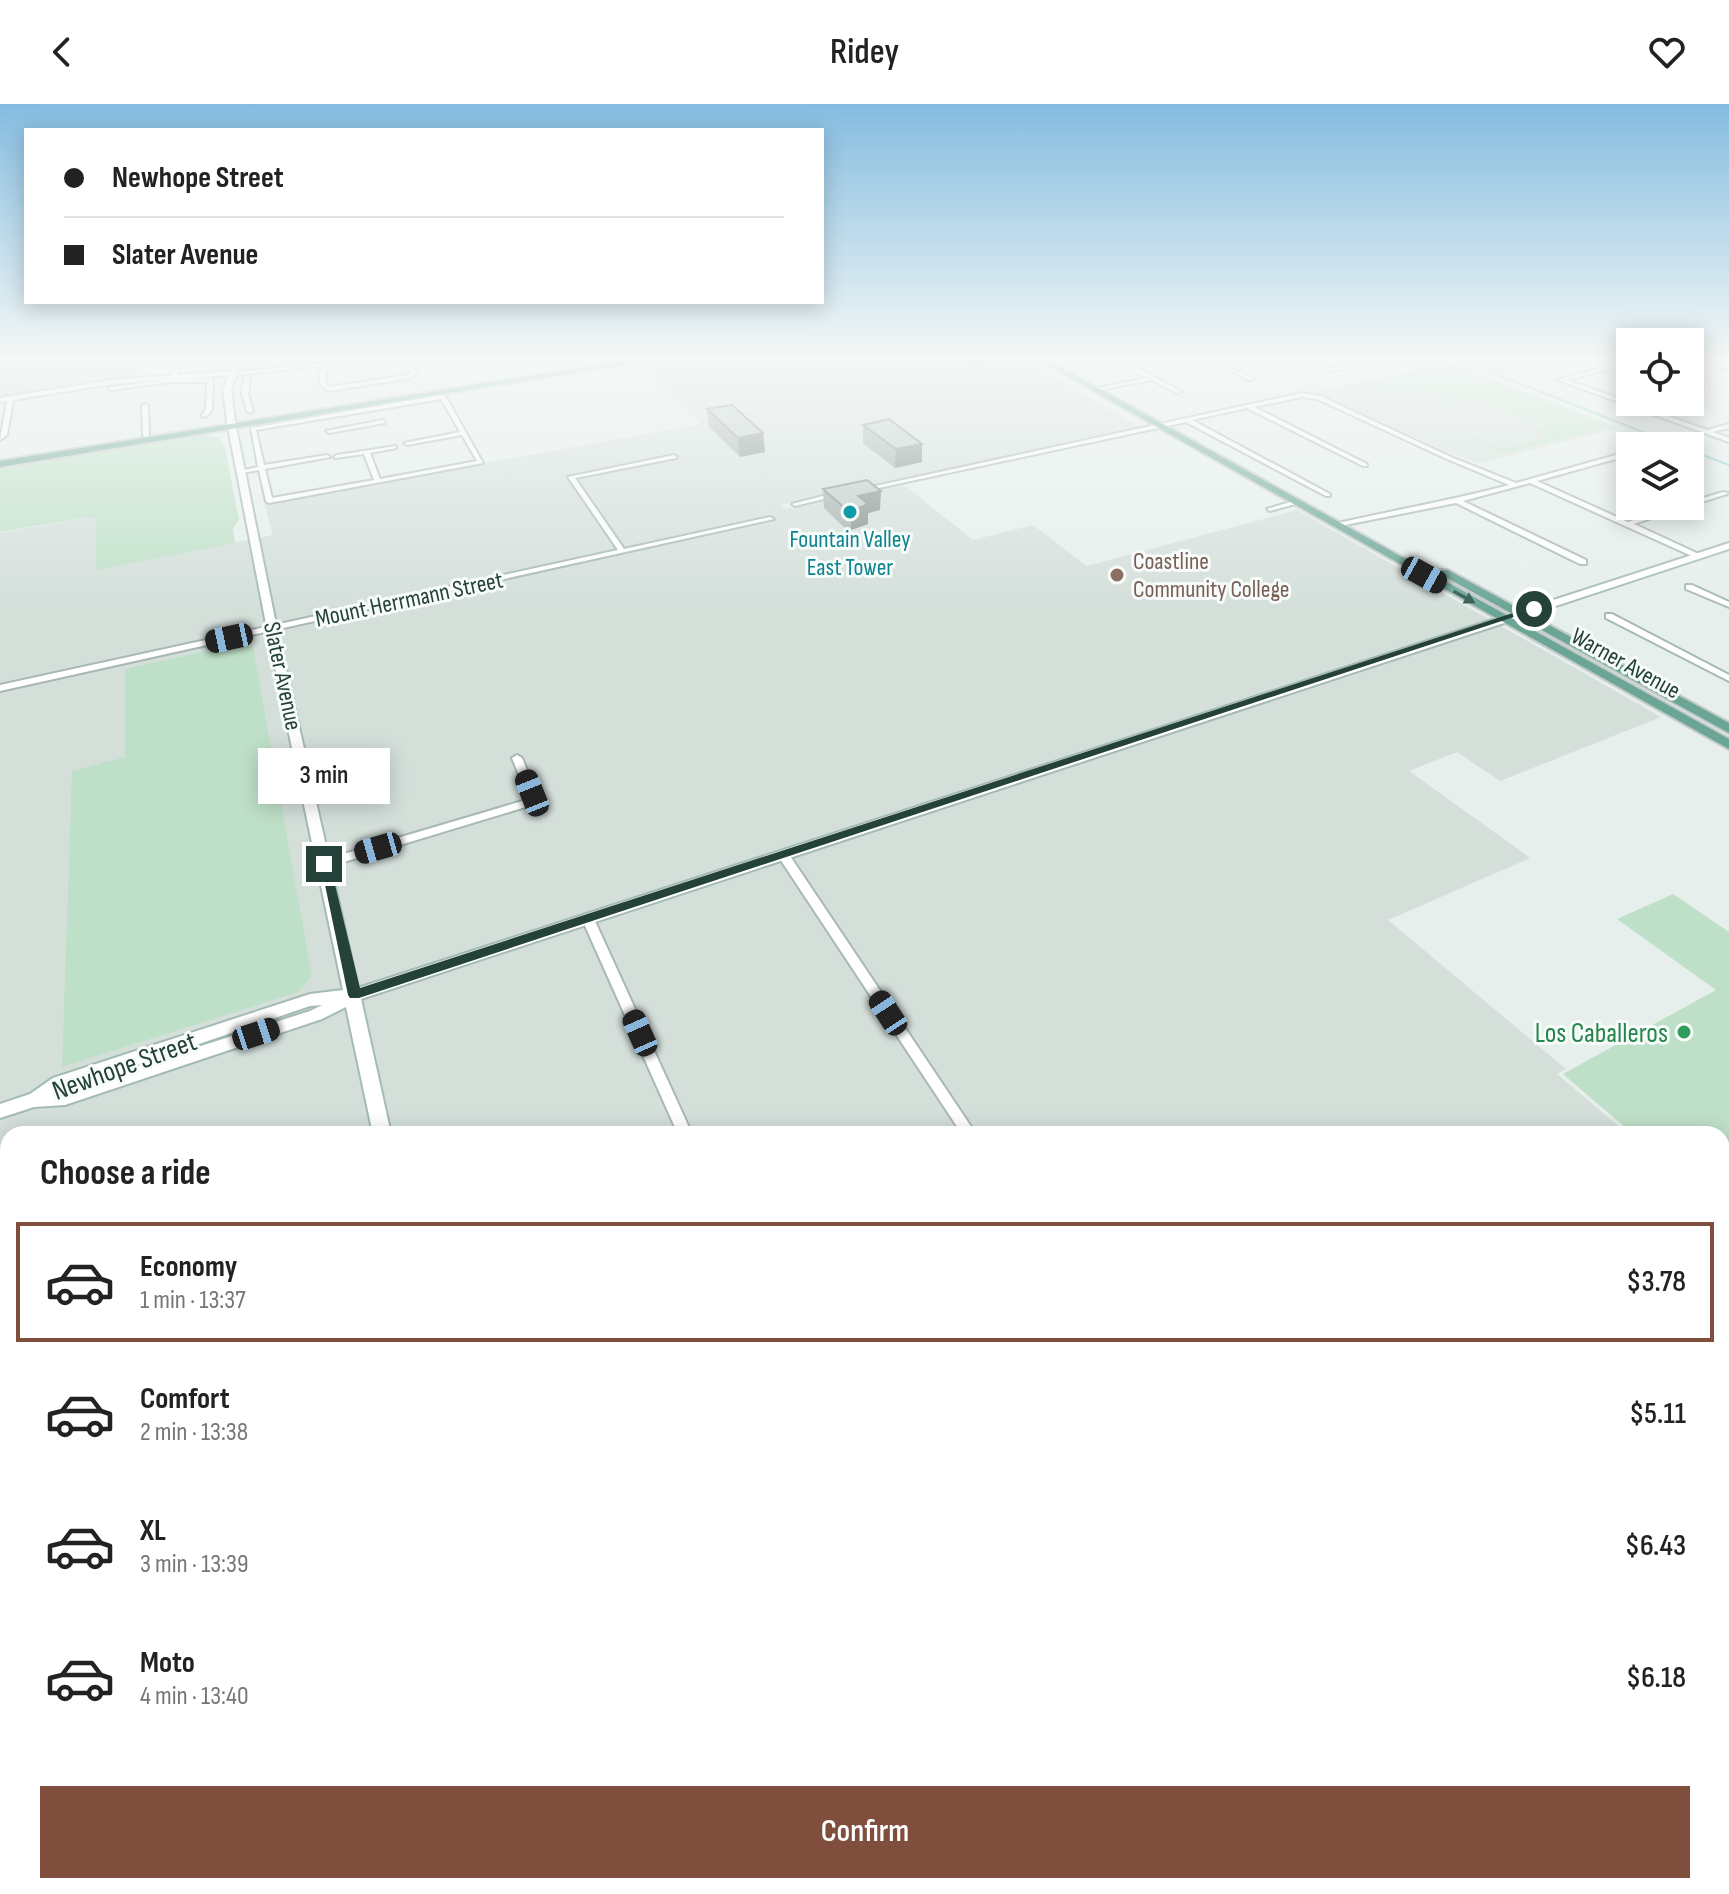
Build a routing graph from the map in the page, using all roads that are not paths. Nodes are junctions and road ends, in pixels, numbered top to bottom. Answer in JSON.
{"nodes":[{"id":1,"x":101,"y":444,"type":"edge"},
{"id":2,"x":111,"y":444,"type":"edge"},
{"id":3,"x":237,"y":444,"type":"edge"},
{"id":4,"x":256,"y":444,"type":"edge"},
{"id":5,"x":470,"y":444,"type":"edge"},
{"id":6,"x":1073,"y":444,"type":"edge"},
{"id":7,"x":1191,"y":444,"type":"edge"},
{"id":8,"x":1211,"y":444,"type":"edge"},
{"id":9,"x":1231,"y":444,"type":"edge"},
{"id":10,"x":1322,"y":444,"type":"edge"},
{"id":11,"x":1420,"y":444,"type":"edge"},
{"id":12,"x":394,"y":447,"type":"dead end"},
{"id":13,"x":366,"y":452,"type":"junction"},
{"id":14,"x":52,"y":453,"type":"junction"},
{"id":15,"x":327,"y":457,"type":"dead end"},
{"id":16,"x":337,"y":457,"type":"dead end"},
{"id":17,"x":674,"y":457,"type":"dead end"},
{"id":18,"x":1616,"y":457,"type":"edge"},
{"id":19,"x":0,"y":461,"type":"edge"},
{"id":20,"x":1365,"y":465,"type":"dead end"},
{"id":21,"x":261,"y":468,"type":"junction"},
{"id":22,"x":243,"y":471,"type":"junction"},
{"id":23,"x":378,"y":481,"type":"junction"},
{"id":24,"x":1531,"y":481,"type":"junction"},
{"id":25,"x":1516,"y":485,"type":"junction"},
{"id":26,"x":1725,"y":493,"type":"dead end"},
{"id":27,"x":1328,"y":495,"type":"dead end"},
{"id":28,"x":1704,"y":500,"type":"edge"},
{"id":29,"x":1457,"y":501,"type":"junction"},
{"id":30,"x":1297,"y":502,"type":"junction"},
{"id":31,"x":795,"y":504,"type":"dead end"},
{"id":32,"x":1270,"y":509,"type":"dead end"},
{"id":33,"x":770,"y":519,"type":"dead end"},
{"id":34,"x":1640,"y":520,"type":"edge"},
{"id":35,"x":1355,"y":522,"type":"junction"},
{"id":36,"x":1628,"y":524,"type":"junction"},
{"id":37,"x":1338,"y":525,"type":"junction"},
{"id":38,"x":1729,"y":546,"type":"edge"},
{"id":39,"x":622,"y":551,"type":"junction"},
{"id":40,"x":1697,"y":555,"type":"junction"},
{"id":41,"x":1583,"y":562,"type":"dead end"},
{"id":42,"x":1689,"y":587,"type":"dead end"},
{"id":43,"x":1729,"y":605,"type":"edge"},
{"id":44,"x":1520,"y":613,"type":"junction"},
{"id":45,"x":1609,"y":616,"type":"dead end"},
{"id":46,"x":1503,"y":619,"type":"junction"},
{"id":47,"x":272,"y":629,"type":"junction"},
{"id":48,"x":1729,"y":678,"type":"edge"},
{"id":49,"x":0,"y":688,"type":"edge"},
{"id":50,"x":1729,"y":729,"type":"edge"},
{"id":51,"x":1729,"y":745,"type":"edge"},
{"id":52,"x":517,"y":758,"type":"dead end"},
{"id":53,"x":784,"y":856,"type":"junction"},
{"id":54,"x":324,"y":864,"type":"junction"},
{"id":55,"x":588,"y":919,"type":"junction"},
{"id":56,"x":355,"y":995,"type":"junction"},
{"id":57,"x":0,"y":1111,"type":"edge"},
{"id":58,"x":380,"y":1126,"type":"edge"},
{"id":59,"x":681,"y":1126,"type":"edge"},
{"id":60,"x":964,"y":1126,"type":"edge"}],
"edges":[{"from":1,"to":14,"type":"main road"},
{"from":2,"to":14,"type":"main road"},
{"from":3,"to":22,"type":"street","name":"Slater Avenue"},
{"from":4,"to":21,"type":"street"},
{"from":5,"to":23,"type":"street"},
{"from":6,"to":31,"type":"street"},
{"from":7,"to":30,"type":"main road","name":"Warner Avenue"},
{"from":8,"to":35,"type":"main road","name":"Warner Avenue"},
{"from":9,"to":27,"type":"street"},
{"from":10,"to":20,"type":"street"},
{"from":11,"to":25,"type":"street"},
{"from":12,"to":13,"type":"street"},
{"from":13,"to":16,"type":"street"},
{"from":13,"to":23,"type":"street"},
{"from":14,"to":19,"type":"main road"},
{"from":15,"to":21,"type":"street"},
{"from":17,"to":39,"type":"street"},
{"from":18,"to":24,"type":"street"},
{"from":21,"to":22,"type":"street"},
{"from":21,"to":23,"type":"street"},
{"from":22,"to":47,"type":"street","name":"Slater Avenue"},
{"from":24,"to":25,"type":"street"},
{"from":24,"to":36,"type":"street"},
{"from":25,"to":29,"type":"street"},
{"from":26,"to":28,"type":"street"},
{"from":29,"to":35,"type":"street"},
{"from":29,"to":41,"type":"street"},
{"from":30,"to":32,"type":"street"},
{"from":30,"to":37,"type":"main road","name":"Warner Avenue"},
{"from":33,"to":39,"type":"street","name":"Mount Herrmann Street"},
{"from":34,"to":36,"type":"street"},
{"from":35,"to":37,"type":"street"},
{"from":35,"to":44,"type":"main road","name":"Warner Avenue"},
{"from":36,"to":40,"type":"street"},
{"from":37,"to":46,"type":"main road","name":"Warner Avenue","one_way":true},
{"from":38,"to":40,"type":"street","name":"Newhope Street"},
{"from":39,"to":47,"type":"street","name":"Mount Herrmann Street"},
{"from":40,"to":44,"type":"street","name":"Newhope Street"},
{"from":42,"to":43,"type":"street"},
{"from":44,"to":46,"type":"street","name":"Newhope Street"},
{"from":44,"to":50,"type":"main road","name":"Warner Avenue"},
{"from":45,"to":48,"type":"street"},
{"from":46,"to":51,"type":"main road","name":"Warner Avenue"},
{"from":46,"to":53,"type":"street","name":"Newhope Street"},
{"from":47,"to":49,"type":"street","name":"Mount Herrmann Street"},
{"from":47,"to":54,"type":"street","name":"Slater Avenue"},
{"from":52,"to":54,"type":"street"},
{"from":53,"to":55,"type":"street","name":"Newhope Street"},
{"from":53,"to":60,"type":"street"},
{"from":54,"to":56,"type":"street","name":"Slater Avenue"},
{"from":55,"to":56,"type":"street","name":"Newhope Street"},
{"from":55,"to":59,"type":"street"},
{"from":56,"to":57,"type":"street","name":"Newhope Street"},
{"from":56,"to":58,"type":"street","name":"Slater Avenue"}]}
